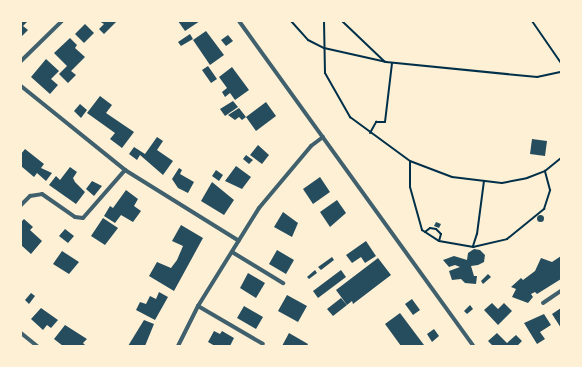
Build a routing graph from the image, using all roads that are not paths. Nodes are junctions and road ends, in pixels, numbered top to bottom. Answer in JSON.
{"nodes":[{"id":1,"x":62,"y":21,"type":"edge"},
{"id":2,"x":239,"y":21,"type":"edge"},
{"id":3,"x":21,"y":61,"type":"edge"},
{"id":4,"x":21,"y":86,"type":"edge"},
{"id":5,"x":323,"y":137,"type":"junction"},
{"id":6,"x":125,"y":170,"type":"junction"},
{"id":7,"x":21,"y":204,"type":"edge"},
{"id":8,"x":239,"y":241,"type":"junction"},
{"id":9,"x":232,"y":252,"type":"junction"},
{"id":10,"x":283,"y":283,"type":"dead end"},
{"id":11,"x":561,"y":291,"type":"edge"},
{"id":12,"x":543,"y":303,"type":"dead end"},
{"id":13,"x":198,"y":306,"type":"junction"},
{"id":14,"x":21,"y":333,"type":"edge"},
{"id":15,"x":263,"y":344,"type":"dead end"},
{"id":16,"x":37,"y":346,"type":"edge"},
{"id":17,"x":178,"y":346,"type":"edge"},
{"id":18,"x":473,"y":346,"type":"edge"}],
"edges":[{"from":1,"to":3,"type":"street"},
{"from":2,"to":5,"type":"street"},
{"from":4,"to":6,"type":"street"},
{"from":5,"to":8,"type":"street"},
{"from":5,"to":18,"type":"street"},
{"from":6,"to":7,"type":"street"},
{"from":6,"to":8,"type":"street"},
{"from":8,"to":9,"type":"street"},
{"from":9,"to":10,"type":"street"},
{"from":9,"to":13,"type":"street"},
{"from":11,"to":12,"type":"street"},
{"from":13,"to":15,"type":"street"},
{"from":13,"to":17,"type":"street"},
{"from":14,"to":16,"type":"street"}]}
